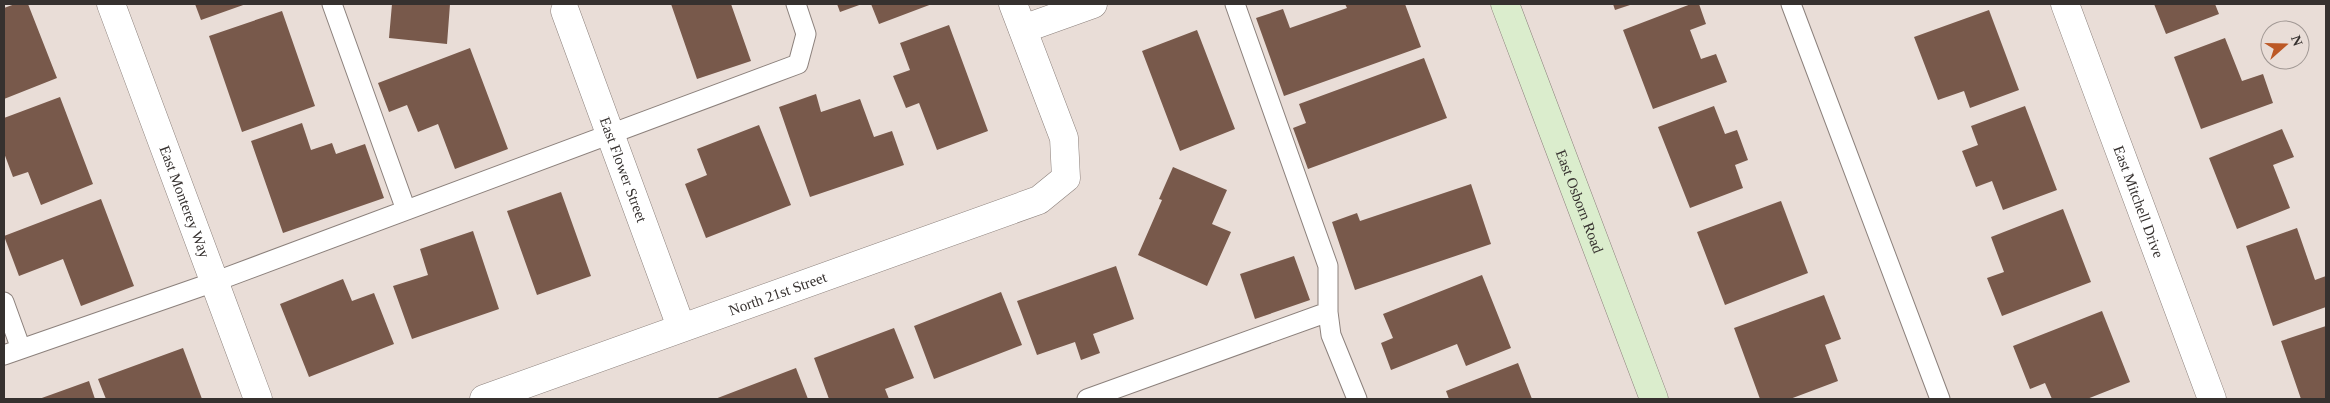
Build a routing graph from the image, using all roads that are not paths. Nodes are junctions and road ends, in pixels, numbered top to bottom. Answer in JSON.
{"nodes":[{"id":1,"x":111,"y":4,"type":"edge"},
{"id":2,"x":332,"y":4,"type":"edge"},
{"id":3,"x":796,"y":4,"type":"edge"},
{"id":4,"x":1013,"y":4,"type":"edge"},
{"id":5,"x":1093,"y":4,"type":"edge"},
{"id":6,"x":1235,"y":4,"type":"edge"},
{"id":7,"x":1505,"y":4,"type":"edge"},
{"id":8,"x":1792,"y":4,"type":"edge"},
{"id":9,"x":2065,"y":4,"type":"edge"},
{"id":10,"x":565,"y":10,"type":"dead end"},
{"id":11,"x":1023,"y":30,"type":"junction"},
{"id":12,"x":610,"y":133,"type":"junction"},
{"id":13,"x":406,"y":210,"type":"junction"},
{"id":14,"x":214,"y":282,"type":"junction"},
{"id":15,"x":4,"y":302,"type":"edge"},
{"id":16,"x":1328,"y":312,"type":"junction"},
{"id":17,"x":682,"y":327,"type":"junction"},
{"id":18,"x":21,"y":348,"type":"junction"},
{"id":19,"x":4,"y":355,"type":"edge"},
{"id":20,"x":258,"y":399,"type":"edge"},
{"id":21,"x":484,"y":399,"type":"edge"},
{"id":22,"x":1087,"y":399,"type":"edge"},
{"id":23,"x":1357,"y":399,"type":"edge"},
{"id":24,"x":1654,"y":399,"type":"edge"},
{"id":25,"x":1940,"y":399,"type":"edge"},
{"id":26,"x":2212,"y":399,"type":"edge"}],
"edges":[{"from":1,"to":14,"type":"street","name":"East Monterey Way"},
{"from":2,"to":13,"type":"lane"},
{"from":3,"to":12,"type":"lane"},
{"from":4,"to":11,"type":"street"},
{"from":5,"to":11,"type":"street"},
{"from":6,"to":16,"type":"lane"},
{"from":7,"to":24,"type":"main road","name":"East Osborn Road"},
{"from":8,"to":25,"type":"lane"},
{"from":9,"to":26,"type":"street","name":"East Mitchell Drive"},
{"from":10,"to":12,"type":"street","name":"East Flower Street"},
{"from":11,"to":17,"type":"street","name":"North 21st Street"},
{"from":12,"to":13,"type":"lane"},
{"from":12,"to":17,"type":"street","name":"East Flower Street"},
{"from":13,"to":14,"type":"lane"},
{"from":14,"to":18,"type":"lane"},
{"from":14,"to":20,"type":"street","name":"East Monterey Way"},
{"from":15,"to":18,"type":"lane"},
{"from":16,"to":22,"type":"lane"},
{"from":16,"to":23,"type":"lane"},
{"from":17,"to":21,"type":"street","name":"North 21st Street"},
{"from":18,"to":19,"type":"lane"}]}
